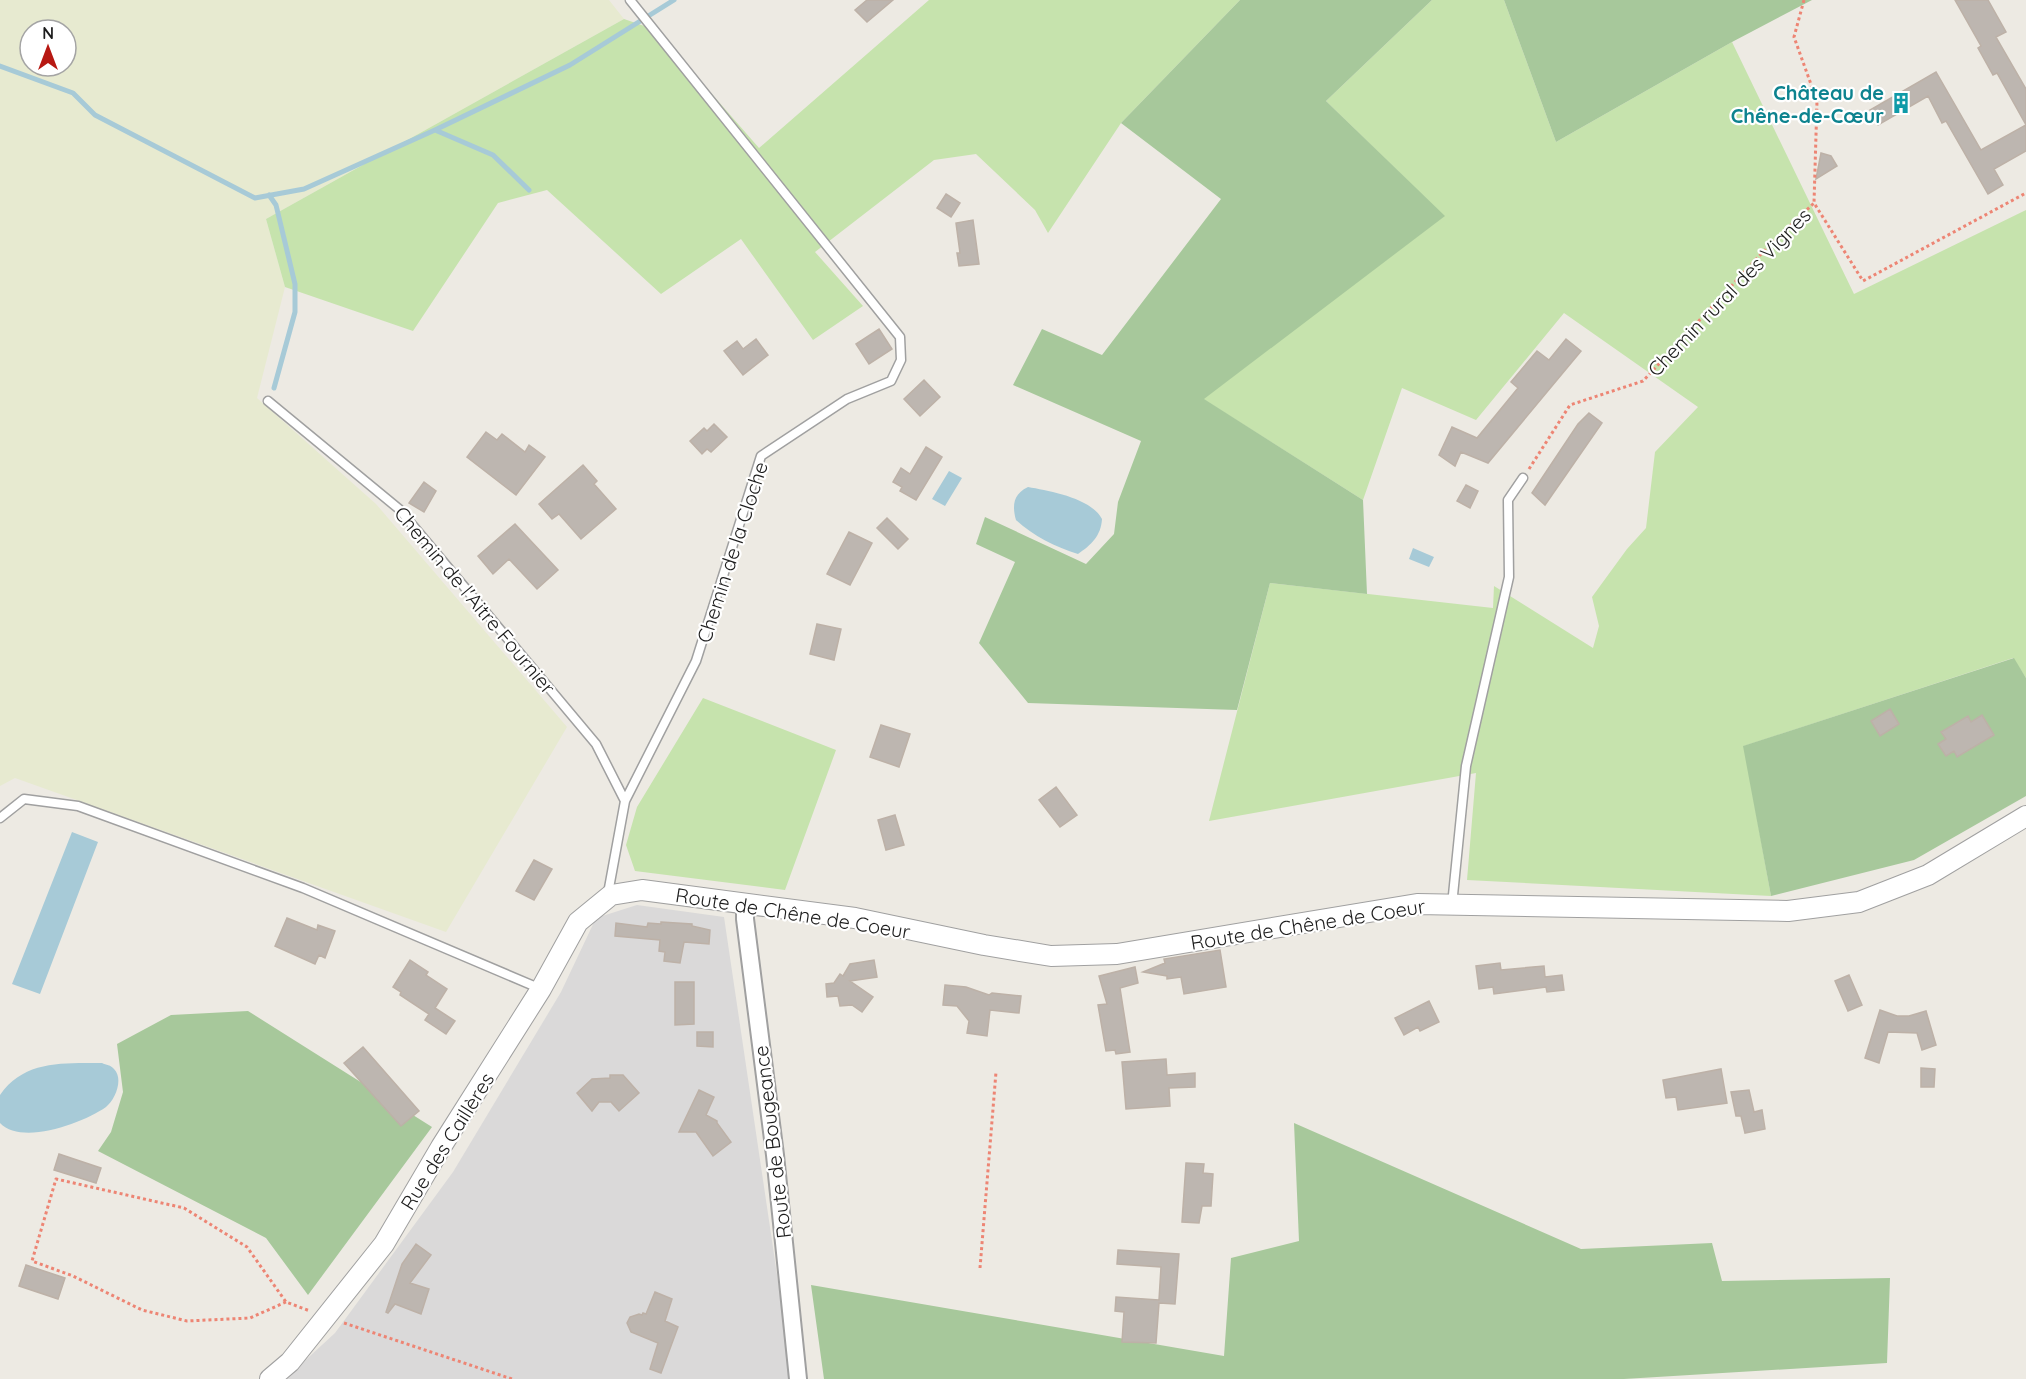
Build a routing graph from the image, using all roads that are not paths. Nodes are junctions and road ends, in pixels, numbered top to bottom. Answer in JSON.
{"nodes":[{"id":1,"x":630,"y":0,"type":"edge"},
{"id":2,"x":268,"y":401,"type":"dead end"},
{"id":3,"x":1523,"y":478,"type":"road end"},
{"id":4,"x":625,"y":801,"type":"junction"},
{"id":5,"x":2026,"y":816,"type":"edge"},
{"id":6,"x":0,"y":818,"type":"edge"},
{"id":7,"x":611,"y":895,"type":"junction"},
{"id":8,"x":744,"y":905,"type":"junction"},
{"id":9,"x":1452,"y":905,"type":"junction"},
{"id":10,"x":541,"y":989,"type":"junction"},
{"id":11,"x":270,"y":1379,"type":"edge"},
{"id":12,"x":798,"y":1379,"type":"edge"}],
"edges":[{"from":1,"to":4,"type":"lane","name":"Chemin de la Cloche"},
{"from":2,"to":4,"type":"lane","name":"Chemin de l'Aitre Fournier"},
{"from":3,"to":9,"type":"lane"},
{"from":4,"to":7,"type":"lane","name":"Chemin de la Cloche"},
{"from":5,"to":9,"type":"street","name":"Route de Chêne de Coeur"},
{"from":6,"to":10,"type":"lane"},
{"from":7,"to":8,"type":"street","name":"Route de Chêne de Coeur"},
{"from":7,"to":10,"type":"street","name":"Rue des Caillères"},
{"from":8,"to":9,"type":"street","name":"Route de Chêne de Coeur"},
{"from":8,"to":12,"type":"street","name":"Route de Bougeance"},
{"from":10,"to":11,"type":"street","name":"Rue des Caillères"}]}
